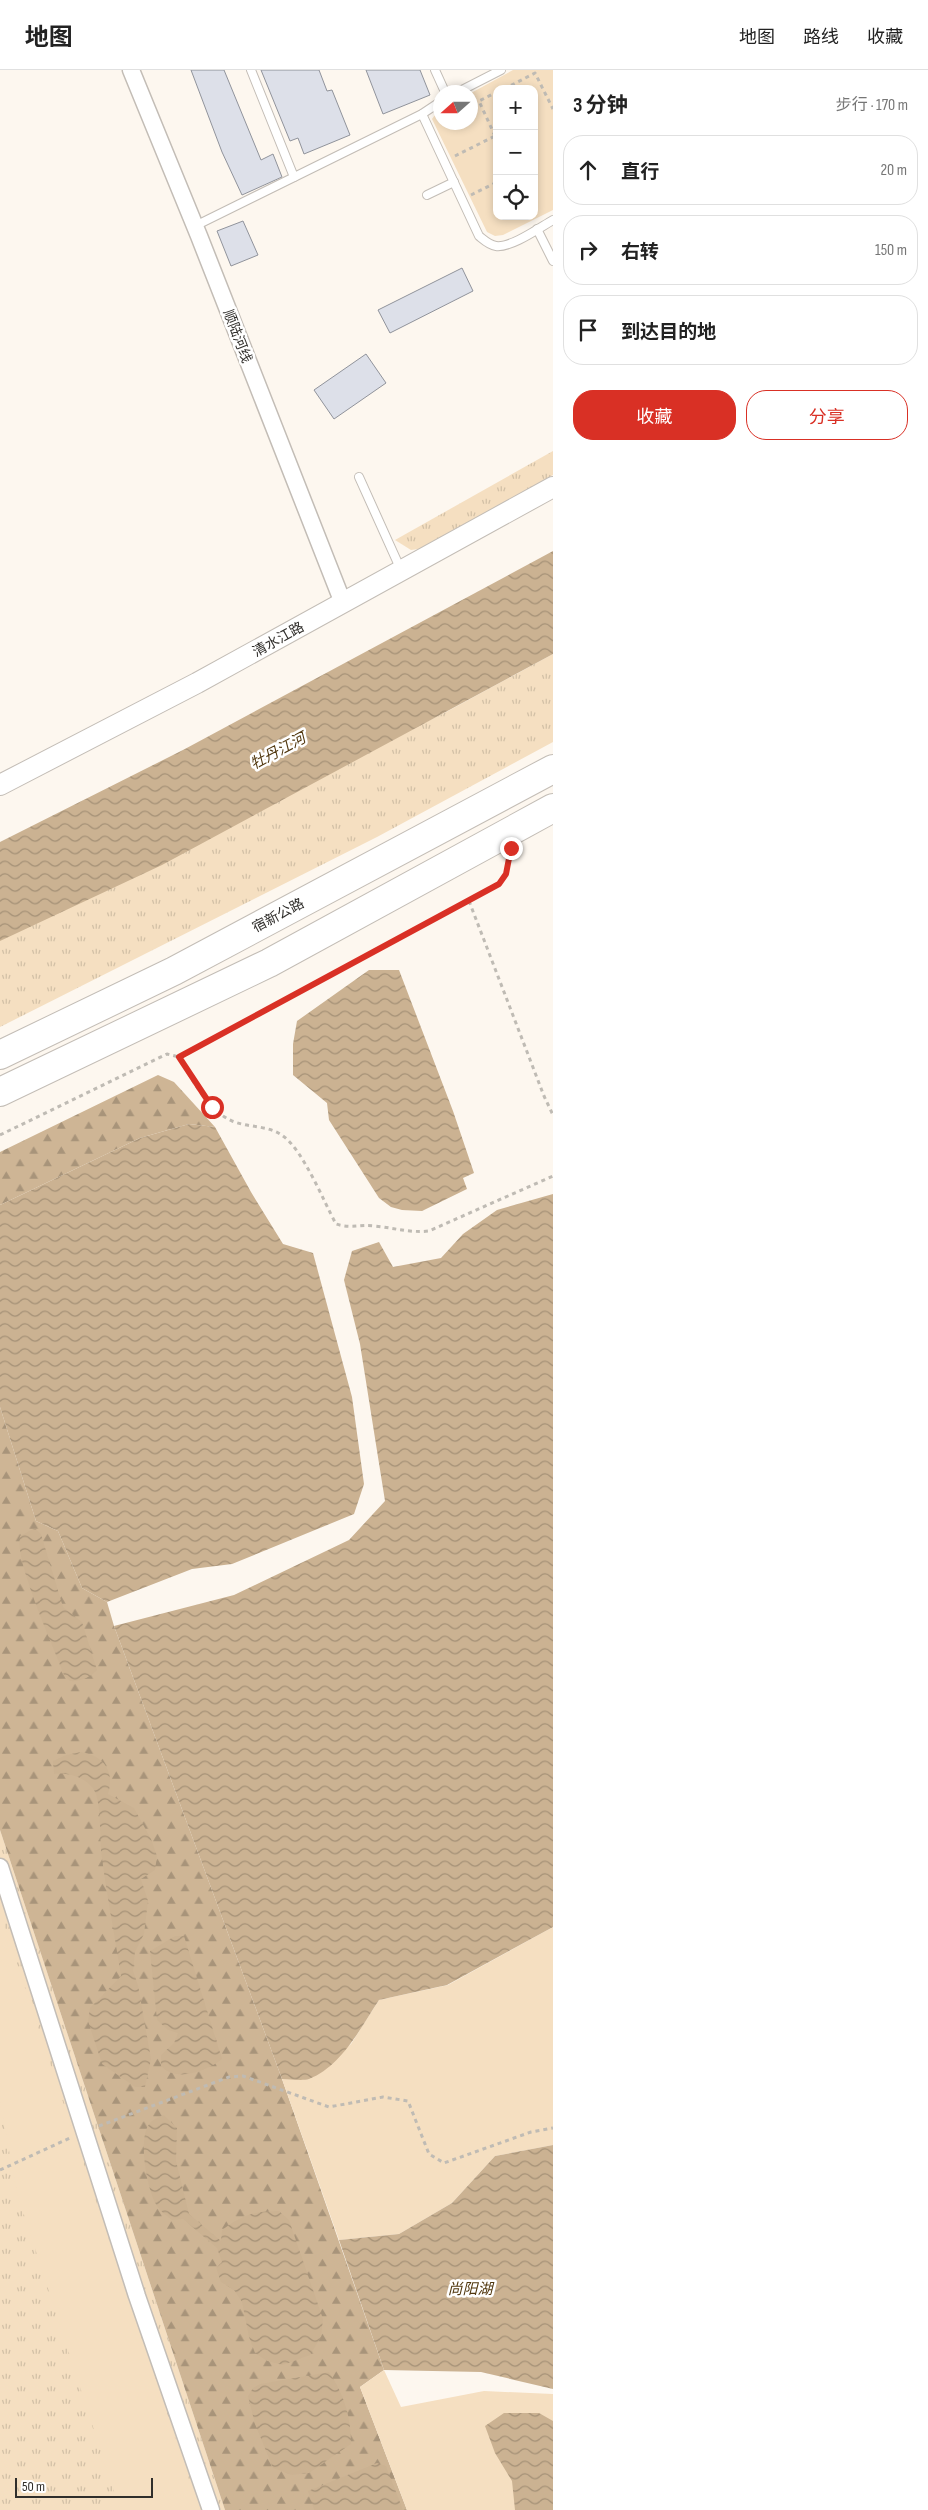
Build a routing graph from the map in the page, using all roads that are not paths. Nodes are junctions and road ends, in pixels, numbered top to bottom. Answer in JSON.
{"nodes":[{"id":1,"x":251,"y":70,"type":"edge"},
{"id":2,"x":435,"y":70,"type":"edge"},
{"id":3,"x":501,"y":70,"type":"edge"},
{"id":4,"x":134,"y":71,"type":"edge"},
{"id":5,"x":441,"y":85,"type":"edge"},
{"id":6,"x":472,"y":85,"type":"edge"},
{"id":7,"x":433,"y":107,"type":"edge"},
{"id":8,"x":422,"y":114,"type":"junction"},
{"id":9,"x":294,"y":177,"type":"junction"},
{"id":10,"x":454,"y":182,"type":"junction"},
{"id":11,"x":427,"y":195,"type":"dead end"},
{"id":12,"x":552,"y":224,"type":"edge"},
{"id":13,"x":195,"y":226,"type":"junction"},
{"id":14,"x":537,"y":229,"type":"junction"},
{"id":15,"x":553,"y":261,"type":"edge"},
{"id":16,"x":359,"y":477,"type":"dead end"},
{"id":17,"x":553,"y":487,"type":"edge"},
{"id":18,"x":402,"y":572,"type":"junction"},
{"id":19,"x":343,"y":604,"type":"junction"},
{"id":20,"x":553,"y":769,"type":"edge"},
{"id":21,"x":0,"y":785,"type":"edge"},
{"id":22,"x":553,"y":808,"type":"edge"},
{"id":23,"x":0,"y":1055,"type":"edge"},
{"id":24,"x":0,"y":1092,"type":"edge"},
{"id":25,"x":0,"y":1866,"type":"edge"},
{"id":26,"x":211,"y":2510,"type":"edge"}],
"edges":[{"from":1,"to":9,"type":"lane"},
{"from":2,"to":5,"type":"lane"},
{"from":3,"to":6,"type":"lane"},
{"from":4,"to":13,"type":"street","name":"顺陆河线"},
{"from":7,"to":8,"type":"lane"},
{"from":8,"to":9,"type":"lane"},
{"from":8,"to":10,"type":"lane"},
{"from":9,"to":13,"type":"lane"},
{"from":10,"to":11,"type":"lane"},
{"from":10,"to":14,"type":"lane"},
{"from":12,"to":14,"type":"lane"},
{"from":13,"to":19,"type":"street","name":"顺陆河线"},
{"from":14,"to":15,"type":"lane"},
{"from":16,"to":18,"type":"lane"},
{"from":17,"to":18,"type":"street","name":"清水江路"},
{"from":18,"to":19,"type":"street","name":"清水江路"},
{"from":19,"to":21,"type":"street","name":"清水江路"},
{"from":20,"to":23,"type":"highway","name":"宿新公路"},
{"from":22,"to":24,"type":"highway"},
{"from":25,"to":26,"type":"street"}]}
